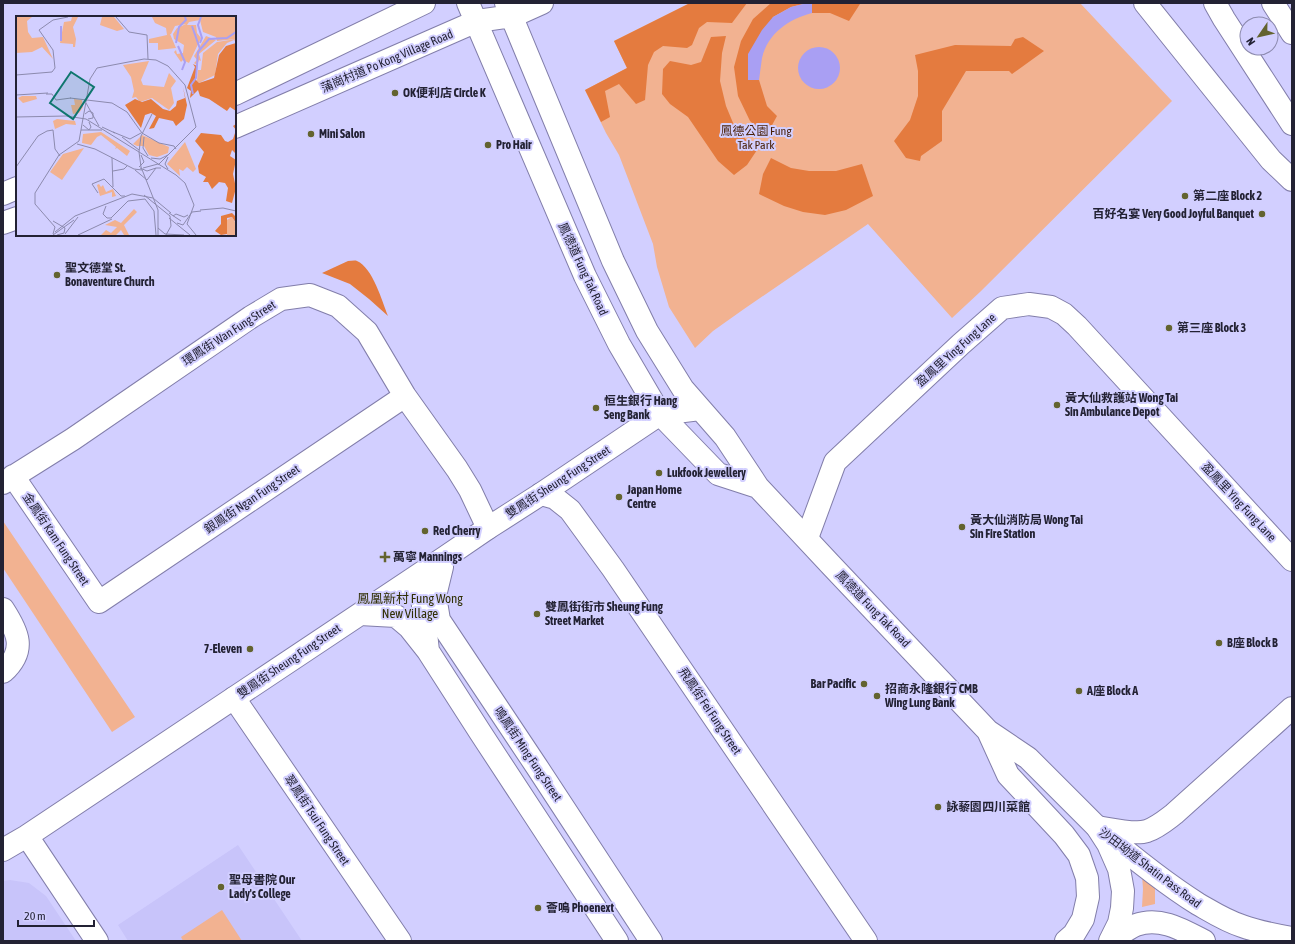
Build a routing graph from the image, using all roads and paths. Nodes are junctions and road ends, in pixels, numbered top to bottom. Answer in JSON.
{"nodes":[{"id":1,"x":424,"y":3,"type":"edge"},
{"id":2,"x":542,"y":3,"type":"edge"},
{"id":3,"x":1145,"y":3,"type":"edge"},
{"id":4,"x":1215,"y":3,"type":"edge"},
{"id":5,"x":1273,"y":3,"type":"edge"},
{"id":6,"x":509,"y":10,"type":"edge"},
{"id":7,"x":473,"y":12,"type":"edge"},
{"id":8,"x":1292,"y":33,"type":"edge"},
{"id":9,"x":236,"y":94,"type":"edge"},
{"id":10,"x":1292,"y":124,"type":"edge"},
{"id":11,"x":236,"y":127,"type":"edge"},
{"id":12,"x":1292,"y":180,"type":"edge"},
{"id":13,"x":16,"y":188,"type":"edge"},
{"id":14,"x":3,"y":194,"type":"edge"},
{"id":15,"x":16,"y":218,"type":"edge"},
{"id":16,"x":3,"y":223,"type":"edge"},
{"id":17,"x":405,"y":396,"type":"junction"},
{"id":18,"x":700,"y":409,"type":"junction"},
{"id":19,"x":660,"y":414,"type":"junction"},
{"id":20,"x":8,"y":479,"type":"edge"},
{"id":21,"x":758,"y":487,"type":"junction"},
{"id":22,"x":542,"y":494,"type":"junction"},
{"id":23,"x":488,"y":528,"type":"junction"},
{"id":24,"x":807,"y":538,"type":"junction"},
{"id":25,"x":444,"y":558,"type":"junction"},
{"id":26,"x":1292,"y":560,"type":"edge"},
{"id":27,"x":99,"y":602,"type":"joint"},
{"id":28,"x":7,"y":614,"type":"edge"},
{"id":29,"x":360,"y":614,"type":"junction"},
{"id":30,"x":428,"y":651,"type":"junction"},
{"id":31,"x":3,"y":672,"type":"edge"},
{"id":32,"x":234,"y":698,"type":"junction"},
{"id":33,"x":1292,"y":708,"type":"edge"},
{"id":34,"x":988,"y":731,"type":"junction"},
{"id":35,"x":1097,"y":827,"type":"junction"},
{"id":36,"x":27,"y":836,"type":"junction"},
{"id":37,"x":3,"y":850,"type":"edge"},
{"id":38,"x":1292,"y":938,"type":"edge"},
{"id":39,"x":1111,"y":940,"type":"edge"},
{"id":40,"x":97,"y":941,"type":"edge"},
{"id":41,"x":400,"y":941,"type":"edge"},
{"id":42,"x":617,"y":941,"type":"edge"},
{"id":43,"x":651,"y":941,"type":"edge"},
{"id":44,"x":866,"y":941,"type":"edge"},
{"id":45,"x":1066,"y":941,"type":"edge"},
{"id":46,"x":1204,"y":941,"type":"edge"}],
"edges":[{"from":1,"to":9,"type":"main road"},
{"from":2,"to":6,"type":"main road","name":"蒲崗村道 Po Kong Village Road"},
{"from":3,"to":12,"type":"main road"},
{"from":4,"to":10,"type":"main road"},
{"from":5,"to":8,"type":"main road"},
{"from":6,"to":7,"type":"main road","name":"蒲崗村道 Po Kong Village Road"},
{"from":6,"to":18,"type":"main road","name":"鳳德道 Fung Tak Road"},
{"from":7,"to":11,"type":"main road","name":"蒲崗村道 Po Kong Village Road"},
{"from":7,"to":19,"type":"main road","name":"鳳德道 Fung Tak Road"},
{"from":13,"to":14,"type":"main road"},
{"from":15,"to":16,"type":"main road"},
{"from":17,"to":20,"type":"main road","name":"環鳳街 Wan Fung Street"},
{"from":17,"to":23,"type":"main road","name":"環鳳街 Wan Fung Street"},
{"from":17,"to":27,"type":"main road","name":"銀鳳街 Ngan Fung Street"},
{"from":18,"to":19,"type":"main road","name":"雙鳳街 Sheung Fung Street"},
{"from":18,"to":21,"type":"main road","name":"鳳德道 Fung Tak Road"},
{"from":19,"to":21,"type":"main road","name":"鳳德道 Fung Tak Road"},
{"from":19,"to":22,"type":"main road","name":"雙鳳街 Sheung Fung Street"},
{"from":20,"to":27,"type":"main road","name":"金鳳街 Kam Fung Street"},
{"from":21,"to":24,"type":"main road","name":"鳳德道 Fung Tak Road"},
{"from":22,"to":23,"type":"main road","name":"雙鳳街 Sheung Fung Street"},
{"from":22,"to":44,"type":"main road","name":"飛鳳街 Fei Fung Street"},
{"from":23,"to":25,"type":"main road","name":"雙鳳街 Sheung Fung Street"},
{"from":24,"to":26,"type":"main road","name":"盈鳳里 Ying Fung Lane"},
{"from":24,"to":34,"type":"main road","name":"鳳德道 Fung Tak Road"},
{"from":25,"to":29,"type":"main road","name":"雙鳳街 Sheung Fung Street"},
{"from":25,"to":30,"type":"main road"},
{"from":25,"to":43,"type":"main road","name":"鳴鳳街 Ming Fung Street"},
{"from":28,"to":31,"type":"main road"},
{"from":29,"to":30,"type":"main road"},
{"from":29,"to":32,"type":"main road","name":"雙鳳街 Sheung Fung Street"},
{"from":30,"to":42,"type":"main road"},
{"from":32,"to":36,"type":"main road","name":"雙鳳街 Sheung Fung Street"},
{"from":32,"to":41,"type":"main road","name":"翠鳳街 Tsui Fung Street"},
{"from":33,"to":35,"type":"main road"},
{"from":34,"to":35,"type":"main road","name":"鳳德道 Fung Tak Road"},
{"from":34,"to":45,"type":"main road","name":"鳳德道 Fung Tak Road"},
{"from":35,"to":38,"type":"main road","name":"沙田坳道 Shatin Pass Road"},
{"from":35,"to":39,"type":"main road","name":"沙田坳道 Shatin Pass Road"},
{"from":36,"to":37,"type":"main road","name":"雙鳳街 Sheung Fung Street"},
{"from":36,"to":40,"type":"main road"},
{"from":39,"to":46,"type":"main road","name":"沙田坳道 Shatin Pass Road"}]}
